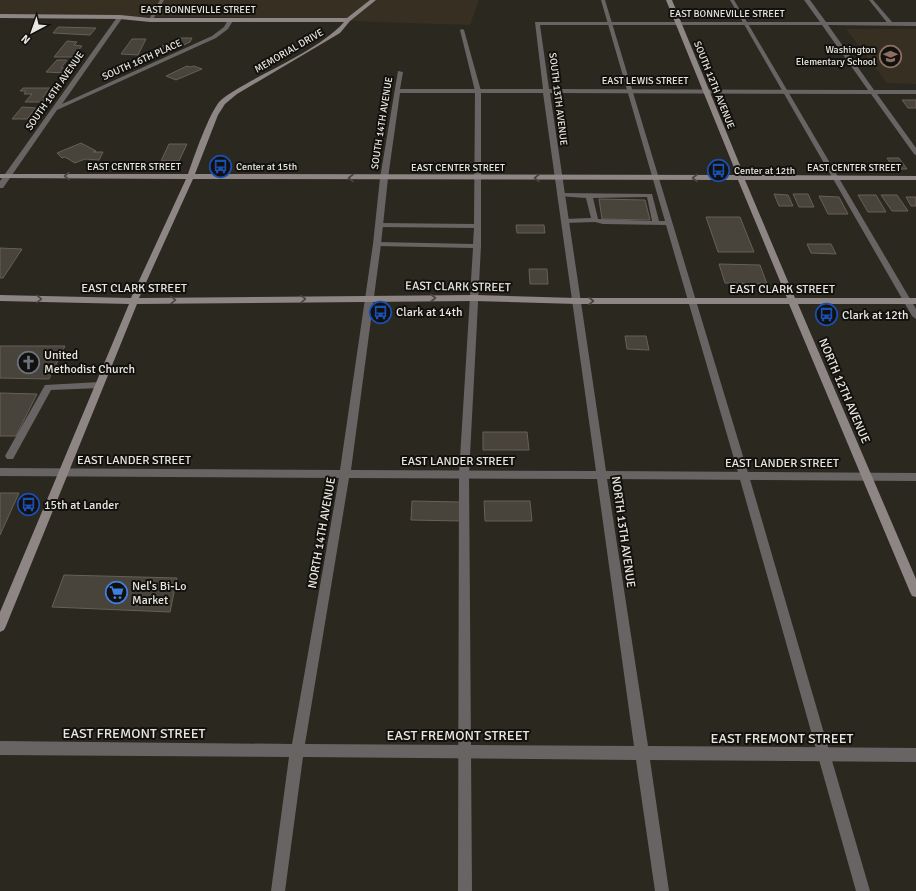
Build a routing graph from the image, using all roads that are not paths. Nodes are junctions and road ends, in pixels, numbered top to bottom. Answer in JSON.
{"nodes":[{"id":1,"x":162,"y":0,"type":"edge"},
{"id":2,"x":373,"y":0,"type":"edge"},
{"id":3,"x":603,"y":0,"type":"edge"},
{"id":4,"x":669,"y":0,"type":"edge"},
{"id":5,"x":732,"y":0,"type":"edge"},
{"id":6,"x":807,"y":0,"type":"edge"},
{"id":7,"x":871,"y":0,"type":"edge"},
{"id":8,"x":0,"y":16,"type":"edge"},
{"id":9,"x":120,"y":17,"type":"junction"},
{"id":10,"x":231,"y":19,"type":"junction"},
{"id":11,"x":150,"y":20,"type":"junction"},
{"id":12,"x":348,"y":20,"type":"junction"},
{"id":13,"x":537,"y":22,"type":"joint"},
{"id":14,"x":610,"y":23,"type":"junction"},
{"id":15,"x":678,"y":23,"type":"junction"},
{"id":16,"x":746,"y":23,"type":"junction"},
{"id":17,"x":824,"y":24,"type":"junction"},
{"id":18,"x":890,"y":24,"type":"junction"},
{"id":19,"x":916,"y":24,"type":"edge"},
{"id":20,"x":462,"y":30,"type":"dead end"},
{"id":21,"x":400,"y":72,"type":"dead end"},
{"id":22,"x":398,"y":91,"type":"junction"},
{"id":23,"x":478,"y":91,"type":"junction"},
{"id":24,"x":547,"y":91,"type":"junction"},
{"id":25,"x":630,"y":91,"type":"junction"},
{"id":26,"x":707,"y":91,"type":"junction"},
{"id":27,"x":785,"y":91,"type":"junction"},
{"id":28,"x":872,"y":92,"type":"junction"},
{"id":29,"x":916,"y":92,"type":"edge"},
{"id":30,"x":53,"y":110,"type":"junction"},
{"id":31,"x":916,"y":153,"type":"edge"},
{"id":32,"x":4,"y":176,"type":"edge"},
{"id":33,"x":190,"y":177,"type":"junction"},
{"id":34,"x":384,"y":178,"type":"junction"},
{"id":35,"x":476,"y":178,"type":"junction"},
{"id":36,"x":558,"y":178,"type":"junction"},
{"id":37,"x":656,"y":178,"type":"junction"},
{"id":38,"x":740,"y":178,"type":"junction"},
{"id":39,"x":836,"y":178,"type":"junction"},
{"id":40,"x":916,"y":178,"type":"edge"},
{"id":41,"x":0,"y":186,"type":"edge"},
{"id":42,"x":560,"y":195,"type":"junction"},
{"id":43,"x":589,"y":196,"type":"junction"},
{"id":44,"x":564,"y":220,"type":"junction"},
{"id":45,"x":595,"y":220,"type":"junction"},
{"id":46,"x":656,"y":223,"type":"junction"},
{"id":47,"x":669,"y":223,"type":"junction"},
{"id":48,"x":379,"y":225,"type":"junction"},
{"id":49,"x":477,"y":226,"type":"junction"},
{"id":50,"x":377,"y":244,"type":"junction"},
{"id":51,"x":477,"y":246,"type":"junction"},
{"id":52,"x":0,"y":298,"type":"edge"},
{"id":53,"x":369,"y":298,"type":"junction"},
{"id":54,"x":475,"y":298,"type":"junction"},
{"id":55,"x":134,"y":301,"type":"junction"},
{"id":56,"x":576,"y":301,"type":"junction"},
{"id":57,"x":692,"y":301,"type":"junction"},
{"id":58,"x":792,"y":301,"type":"junction"},
{"id":59,"x":912,"y":301,"type":"edge"},
{"id":60,"x":916,"y":316,"type":"edge"},
{"id":61,"x":100,"y":385,"type":"junction"},
{"id":62,"x":10,"y":456,"type":"dead end"},
{"id":63,"x":0,"y":472,"type":"edge"},
{"id":64,"x":63,"y":472,"type":"junction"},
{"id":65,"x":345,"y":474,"type":"junction"},
{"id":66,"x":464,"y":474,"type":"junction"},
{"id":67,"x":601,"y":475,"type":"junction"},
{"id":68,"x":744,"y":476,"type":"junction"},
{"id":69,"x":867,"y":477,"type":"junction"},
{"id":70,"x":916,"y":477,"type":"edge"},
{"id":71,"x":916,"y":592,"type":"edge"},
{"id":72,"x":0,"y":626,"type":"edge"},
{"id":73,"x":0,"y":748,"type":"edge"},
{"id":74,"x":296,"y":750,"type":"junction"},
{"id":75,"x":465,"y":751,"type":"junction"},
{"id":76,"x":642,"y":753,"type":"junction"},
{"id":77,"x":824,"y":754,"type":"junction"},
{"id":78,"x":916,"y":755,"type":"edge"},
{"id":79,"x":278,"y":891,"type":"edge"},
{"id":80,"x":465,"y":891,"type":"edge"},
{"id":81,"x":662,"y":891,"type":"edge"},
{"id":82,"x":863,"y":891,"type":"edge"}],
"edges":[{"from":1,"to":11,"type":"lane"},
{"from":2,"to":12,"type":"street","name":"MEMORIAL DRIVE"},
{"from":3,"to":14,"type":"lane"},
{"from":4,"to":15,"type":"street","name":"SOUTH 12TH AVENUE"},
{"from":5,"to":16,"type":"lane"},
{"from":6,"to":17,"type":"street"},
{"from":7,"to":18,"type":"lane"},
{"from":8,"to":9,"type":"street","name":"EAST BONNEVILLE STREET"},
{"from":9,"to":11,"type":"street","name":"EAST BONNEVILLE STREET"},
{"from":9,"to":30,"type":"street","name":"SOUTH 16TH AVENUE"},
{"from":10,"to":11,"type":"street","name":"EAST BONNEVILLE STREET"},
{"from":10,"to":12,"type":"street","name":"EAST BONNEVILLE STREET"},
{"from":10,"to":30,"type":"street","name":"SOUTH 16TH PLACE"},
{"from":12,"to":33,"type":"street","name":"MEMORIAL DRIVE"},
{"from":13,"to":14,"type":"street","name":"EAST BONNEVILLE STREET"},
{"from":13,"to":24,"type":"street","name":"SOUTH 13TH AVENUE"},
{"from":14,"to":15,"type":"street","name":"EAST BONNEVILLE STREET"},
{"from":14,"to":25,"type":"lane"},
{"from":15,"to":16,"type":"street","name":"EAST BONNEVILLE STREET"},
{"from":15,"to":26,"type":"street","name":"SOUTH 12TH AVENUE"},
{"from":16,"to":17,"type":"street","name":"EAST BONNEVILLE STREET"},
{"from":16,"to":27,"type":"lane"},
{"from":17,"to":18,"type":"street","name":"EAST BONNEVILLE STREET"},
{"from":17,"to":28,"type":"street"},
{"from":18,"to":19,"type":"street","name":"EAST BONNEVILLE STREET"},
{"from":20,"to":23,"type":"lane"},
{"from":21,"to":22,"type":"street","name":"SOUTH 14TH AVENUE"},
{"from":22,"to":23,"type":"street","name":"EAST LEWIS STREET"},
{"from":22,"to":34,"type":"street","name":"SOUTH 14TH AVENUE"},
{"from":23,"to":24,"type":"street","name":"EAST LEWIS STREET"},
{"from":23,"to":35,"type":"lane"},
{"from":24,"to":25,"type":"street","name":"EAST LEWIS STREET"},
{"from":24,"to":36,"type":"street","name":"SOUTH 13TH AVENUE"},
{"from":25,"to":26,"type":"street","name":"EAST LEWIS STREET"},
{"from":25,"to":37,"type":"lane"},
{"from":26,"to":27,"type":"street","name":"EAST LEWIS STREET"},
{"from":26,"to":38,"type":"street","name":"SOUTH 12TH AVENUE"},
{"from":27,"to":28,"type":"street","name":"EAST LEWIS STREET"},
{"from":27,"to":39,"type":"lane"},
{"from":28,"to":29,"type":"street","name":"EAST LEWIS STREET"},
{"from":28,"to":31,"type":"street"},
{"from":30,"to":32,"type":"street","name":"SOUTH 16TH AVENUE"},
{"from":33,"to":32,"type":"street","name":"EAST CENTER STREET","one_way":true},
{"from":32,"to":41,"type":"street","name":"SOUTH 16TH AVENUE"},
{"from":34,"to":33,"type":"street","name":"EAST CENTER STREET","one_way":true},
{"from":33,"to":55,"type":"street","name":"MEMORIAL DRIVE"},
{"from":34,"to":35,"type":"street","name":"EAST CENTER STREET"},
{"from":34,"to":48,"type":"street","name":"NORTH 14TH AVENUE"},
{"from":36,"to":35,"type":"street","name":"EAST CENTER STREET","one_way":true},
{"from":35,"to":49,"type":"lane"},
{"from":36,"to":37,"type":"street","name":"EAST CENTER STREET"},
{"from":36,"to":42,"type":"street","name":"NORTH 13TH AVENUE"},
{"from":38,"to":37,"type":"street","name":"EAST CENTER STREET","one_way":true},
{"from":37,"to":47,"type":"lane"},
{"from":38,"to":39,"type":"street","name":"EAST CENTER STREET"},
{"from":38,"to":58,"type":"street","name":"NORTH 12TH AVENUE"},
{"from":39,"to":40,"type":"street","name":"EAST CENTER STREET"},
{"from":39,"to":59,"type":"lane"},
{"from":42,"to":43,"type":"lane"},
{"from":42,"to":44,"type":"street","name":"NORTH 13TH AVENUE"},
{"from":43,"to":45,"type":"lane"},
{"from":43,"to":46,"type":"lane"},
{"from":44,"to":45,"type":"lane"},
{"from":44,"to":56,"type":"street","name":"NORTH 13TH AVENUE"},
{"from":45,"to":46,"type":"lane"},
{"from":46,"to":47,"type":"lane"},
{"from":47,"to":57,"type":"lane"},
{"from":48,"to":49,"type":"lane"},
{"from":48,"to":50,"type":"street","name":"NORTH 14TH AVENUE"},
{"from":49,"to":51,"type":"lane"},
{"from":50,"to":51,"type":"lane"},
{"from":50,"to":53,"type":"street","name":"NORTH 14TH AVENUE"},
{"from":51,"to":54,"type":"lane"},
{"from":52,"to":55,"type":"street","name":"EAST CLARK STREET","one_way":true},
{"from":53,"to":54,"type":"street","name":"EAST CLARK STREET","one_way":true},
{"from":55,"to":53,"type":"street","name":"EAST CLARK STREET","one_way":true},
{"from":53,"to":65,"type":"street","name":"NORTH 14TH AVENUE"},
{"from":54,"to":56,"type":"street","name":"EAST CLARK STREET"},
{"from":54,"to":66,"type":"lane"},
{"from":55,"to":61,"type":"street","name":"MEMORIAL DRIVE"},
{"from":56,"to":57,"type":"street","name":"EAST CLARK STREET","one_way":true},
{"from":56,"to":67,"type":"street","name":"NORTH 13TH AVENUE"},
{"from":57,"to":58,"type":"street","name":"EAST CLARK STREET"},
{"from":57,"to":68,"type":"lane"},
{"from":58,"to":59,"type":"street","name":"EAST CLARK STREET"},
{"from":58,"to":69,"type":"street","name":"NORTH 12TH AVENUE"},
{"from":59,"to":60,"type":"lane"},
{"from":61,"to":62,"type":"lane"},
{"from":61,"to":64,"type":"street","name":"MEMORIAL DRIVE"},
{"from":63,"to":64,"type":"street","name":"EAST LANDER STREET"},
{"from":64,"to":65,"type":"street","name":"EAST LANDER STREET"},
{"from":64,"to":72,"type":"street","name":"MEMORIAL DRIVE"},
{"from":65,"to":66,"type":"street","name":"EAST LANDER STREET"},
{"from":65,"to":74,"type":"street","name":"NORTH 14TH AVENUE"},
{"from":66,"to":67,"type":"street","name":"EAST LANDER STREET"},
{"from":66,"to":75,"type":"lane"},
{"from":67,"to":68,"type":"street","name":"EAST LANDER STREET"},
{"from":67,"to":76,"type":"street","name":"NORTH 13TH AVENUE"},
{"from":68,"to":69,"type":"street","name":"EAST LANDER STREET"},
{"from":68,"to":77,"type":"lane"},
{"from":69,"to":70,"type":"street","name":"EAST LANDER STREET"},
{"from":69,"to":71,"type":"street","name":"NORTH 12TH AVENUE"},
{"from":73,"to":74,"type":"street","name":"EAST FREMONT STREET"},
{"from":74,"to":75,"type":"street","name":"EAST FREMONT STREET"},
{"from":74,"to":79,"type":"street","name":"NORTH 14TH AVENUE"},
{"from":75,"to":76,"type":"street","name":"EAST FREMONT STREET"},
{"from":75,"to":80,"type":"lane"},
{"from":76,"to":77,"type":"street","name":"EAST FREMONT STREET"},
{"from":76,"to":81,"type":"street","name":"NORTH 13TH AVENUE"},
{"from":77,"to":78,"type":"street","name":"EAST FREMONT STREET"},
{"from":77,"to":82,"type":"lane"}]}
